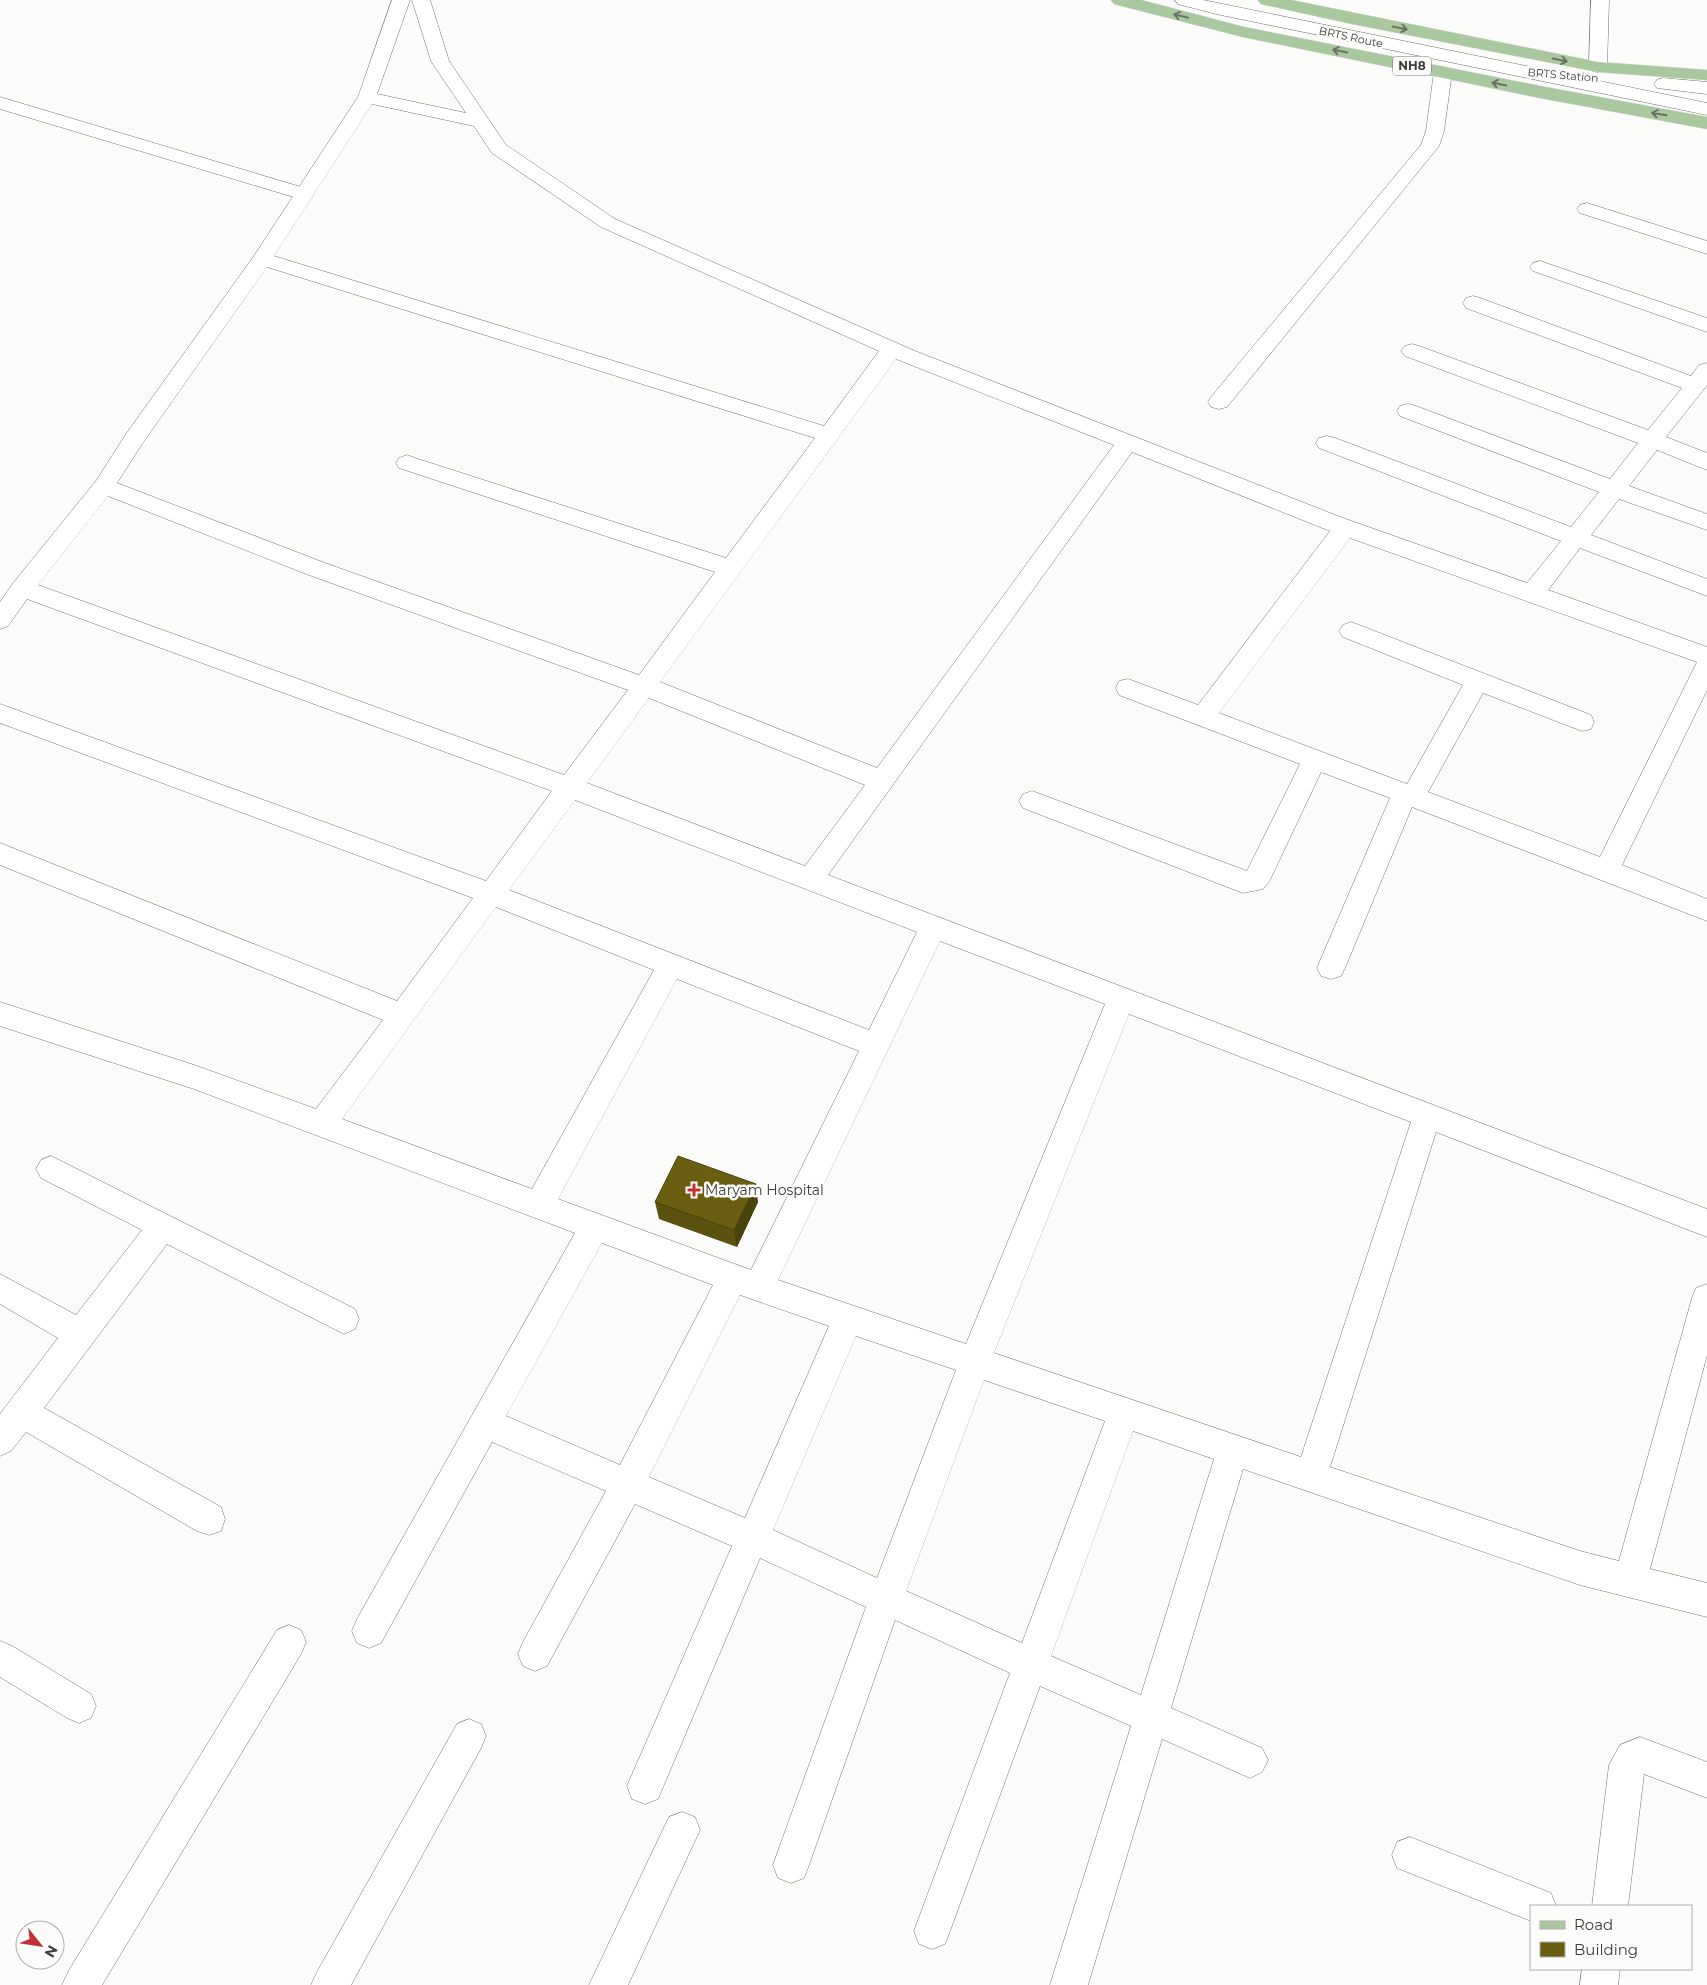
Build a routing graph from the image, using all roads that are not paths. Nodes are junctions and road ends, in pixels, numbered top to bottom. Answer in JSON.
{"nodes":[{"id":1,"x":400,"y":0,"type":"edge"},
{"id":2,"x":420,"y":0,"type":"edge"},
{"id":3,"x":1120,"y":0,"type":"edge"},
{"id":4,"x":1184,"y":0,"type":"edge"},
{"id":5,"x":1267,"y":0,"type":"edge"},
{"id":6,"x":1600,"y":0,"type":"edge"},
{"id":7,"x":1598,"y":67,"type":"junction"},
{"id":8,"x":1443,"y":72,"type":"junction"},
{"id":9,"x":1519,"y":72,"type":"junction"},
{"id":10,"x":1707,"y":75,"type":"edge"},
{"id":11,"x":1707,"y":88,"type":"edge"},
{"id":12,"x":367,"y":97,"type":"junction"},
{"id":13,"x":0,"y":103,"type":"edge"},
{"id":14,"x":1707,"y":109,"type":"edge"},
{"id":15,"x":481,"y":122,"type":"junction"},
{"id":16,"x":1707,"y":122,"type":"edge"},
{"id":17,"x":304,"y":194,"type":"junction"},
{"id":18,"x":1587,"y":209,"type":"dead end"},
{"id":19,"x":1707,"y":248,"type":"edge"},
{"id":20,"x":262,"y":259,"type":"junction"},
{"id":21,"x":1540,"y":268,"type":"dead end"},
{"id":22,"x":1473,"y":303,"type":"dead end"},
{"id":23,"x":1707,"y":325,"type":"edge"},
{"id":24,"x":892,"y":349,"type":"junction"},
{"id":25,"x":1412,"y":351,"type":"dead end"},
{"id":26,"x":1700,"y":387,"type":"edge"},
{"id":27,"x":1219,"y":402,"type":"dead end"},
{"id":28,"x":1408,"y":411,"type":"dead end"},
{"id":29,"x":828,"y":435,"type":"junction"},
{"id":30,"x":1653,"y":440,"type":"junction"},
{"id":31,"x":1128,"y":442,"type":"junction"},
{"id":32,"x":1327,"y":443,"type":"dead end"},
{"id":33,"x":1707,"y":462,"type":"edge"},
{"id":34,"x":408,"y":463,"type":"dead end"},
{"id":35,"x":104,"y":486,"type":"junction"},
{"id":36,"x":1614,"y":490,"type":"junction"},
{"id":37,"x":1707,"y":522,"type":"edge"},
{"id":38,"x":1345,"y":528,"type":"junction"},
{"id":39,"x":1576,"y":538,"type":"junction"},
{"id":40,"x":730,"y":568,"type":"junction"},
{"id":41,"x":22,"y":588,"type":"junction"},
{"id":42,"x":1707,"y":588,"type":"edge"},
{"id":43,"x":1532,"y":594,"type":"junction"},
{"id":44,"x":0,"y":620,"type":"edge"},
{"id":45,"x":1351,"y":631,"type":"dead end"},
{"id":46,"x":1707,"y":656,"type":"edge"},
{"id":47,"x":1707,"y":665,"type":"edge"},
{"id":48,"x":1478,"y":681,"type":"junction"},
{"id":49,"x":644,"y":686,"type":"junction"},
{"id":50,"x":1128,"y":688,"type":"dead end"},
{"id":51,"x":0,"y":713,"type":"edge"},
{"id":52,"x":1202,"y":717,"type":"junction"},
{"id":53,"x":1582,"y":722,"type":"dead end"},
{"id":54,"x":1314,"y":760,"type":"junction"},
{"id":55,"x":882,"y":781,"type":"junction"},
{"id":56,"x":569,"y":787,"type":"junction"},
{"id":57,"x":1409,"y":795,"type":"junction"},
{"id":58,"x":1032,"y":801,"type":"dead end"},
{"id":59,"x":0,"y":854,"type":"edge"},
{"id":60,"x":1606,"y":870,"type":"junction"},
{"id":61,"x":810,"y":879,"type":"junction"},
{"id":62,"x":491,"y":894,"type":"junction"},
{"id":63,"x":1707,"y":910,"type":"edge"},
{"id":64,"x":933,"y":926,"type":"junction"},
{"id":65,"x":671,"y":965,"type":"junction"},
{"id":66,"x":1331,"y":968,"type":"dead end"},
{"id":67,"x":1121,"y":998,"type":"junction"},
{"id":68,"x":0,"y":1014,"type":"edge"},
{"id":69,"x":402,"y":1015,"type":"junction"},
{"id":70,"x":876,"y":1045,"type":"junction"},
{"id":71,"x":1427,"y":1116,"type":"junction"},
{"id":72,"x":322,"y":1124,"type":"junction"},
{"id":73,"x":52,"y":1169,"type":"dead end"},
{"id":74,"x":539,"y":1206,"type":"junction"},
{"id":75,"x":1707,"y":1223,"type":"edge"},
{"id":76,"x":163,"y":1226,"type":"junction"},
{"id":77,"x":595,"y":1226,"type":"junction"},
{"id":78,"x":746,"y":1282,"type":"junction"},
{"id":79,"x":0,"y":1288,"type":"edge"},
{"id":80,"x":1707,"y":1298,"type":"edge"},
{"id":81,"x":344,"y":1318,"type":"dead end"},
{"id":82,"x":848,"y":1318,"type":"junction"},
{"id":83,"x":80,"y":1334,"type":"junction"},
{"id":84,"x":975,"y":1361,"type":"junction"},
{"id":85,"x":21,"y":1412,"type":"junction"},
{"id":86,"x":1124,"y":1412,"type":"junction"},
{"id":87,"x":485,"y":1423,"type":"junction"},
{"id":88,"x":0,"y":1440,"type":"edge"},
{"id":89,"x":1233,"y":1450,"type":"junction"},
{"id":90,"x":1311,"y":1476,"type":"junction"},
{"id":91,"x":628,"y":1484,"type":"junction"},
{"id":92,"x":209,"y":1519,"type":"dead end"},
{"id":93,"x":753,"y":1538,"type":"junction"},
{"id":94,"x":1630,"y":1581,"type":"junction"},
{"id":95,"x":886,"y":1599,"type":"junction"},
{"id":96,"x":1707,"y":1600,"type":"edge"},
{"id":97,"x":369,"y":1631,"type":"dead end"},
{"id":98,"x":289,"y":1642,"type":"dead end"},
{"id":99,"x":535,"y":1654,"type":"dead end"},
{"id":100,"x":0,"y":1658,"type":"edge"},
{"id":101,"x":1031,"y":1665,"type":"junction"},
{"id":102,"x":79,"y":1706,"type":"dead end"},
{"id":103,"x":1151,"y":1718,"type":"junction"},
{"id":104,"x":470,"y":1736,"type":"dead end"},
{"id":105,"x":1250,"y":1760,"type":"dead end"},
{"id":106,"x":1707,"y":1780,"type":"edge"},
{"id":107,"x":645,"y":1786,"type":"dead end"},
{"id":108,"x":682,"y":1830,"type":"dead end"},
{"id":109,"x":1410,"y":1855,"type":"dead end"},
{"id":110,"x":791,"y":1865,"type":"dead end"},
{"id":111,"x":1535,"y":1905,"type":"edge"},
{"id":112,"x":1610,"y":1905,"type":"edge"},
{"id":113,"x":932,"y":1931,"type":"dead end"},
{"id":114,"x":1602,"y":1970,"type":"edge"},
{"id":115,"x":81,"y":1985,"type":"edge"},
{"id":116,"x":330,"y":1985,"type":"edge"},
{"id":117,"x":608,"y":1985,"type":"edge"},
{"id":118,"x":1069,"y":1985,"type":"edge"},
{"id":119,"x":1599,"y":1985,"type":"edge"}],
"edges":[{"from":1,"to":12,"type":"street"},
{"from":2,"to":15,"type":"street"},
{"from":8,"to":3,"type":"main road","number":"NH8","one_way":true},
{"from":4,"to":9,"type":"street","name":"BRTS Route"},
{"from":5,"to":7,"type":"main road","one_way":true},
{"from":6,"to":7,"type":"street"},
{"from":7,"to":10,"type":"main road"},
{"from":16,"to":8,"type":"main road","number":"NH8","one_way":true},
{"from":8,"to":27,"type":"street"},
{"from":9,"to":11,"type":"street","name":"BRTS Station"},
{"from":9,"to":14,"type":"street","name":"BRTS Station"},
{"from":12,"to":15,"type":"street"},
{"from":12,"to":17,"type":"street"},
{"from":13,"to":17,"type":"street"},
{"from":15,"to":24,"type":"street"},
{"from":17,"to":20,"type":"street"},
{"from":18,"to":19,"type":"street"},
{"from":20,"to":29,"type":"street"},
{"from":20,"to":35,"type":"street"},
{"from":21,"to":23,"type":"street"},
{"from":22,"to":26,"type":"street"},
{"from":24,"to":29,"type":"street"},
{"from":24,"to":31,"type":"street"},
{"from":25,"to":30,"type":"street"},
{"from":26,"to":30,"type":"street"},
{"from":28,"to":36,"type":"street"},
{"from":29,"to":40,"type":"street"},
{"from":30,"to":33,"type":"street"},
{"from":30,"to":36,"type":"street"},
{"from":31,"to":38,"type":"street"},
{"from":31,"to":55,"type":"street"},
{"from":32,"to":39,"type":"street"},
{"from":34,"to":40,"type":"street"},
{"from":35,"to":41,"type":"street"},
{"from":35,"to":49,"type":"street"},
{"from":36,"to":37,"type":"street"},
{"from":36,"to":39,"type":"street"},
{"from":38,"to":43,"type":"street"},
{"from":38,"to":52,"type":"street"},
{"from":39,"to":42,"type":"street"},
{"from":39,"to":43,"type":"street"},
{"from":40,"to":49,"type":"street"},
{"from":41,"to":44,"type":"street"},
{"from":41,"to":56,"type":"street"},
{"from":43,"to":46,"type":"street"},
{"from":45,"to":48,"type":"street"},
{"from":47,"to":60,"type":"street"},
{"from":48,"to":53,"type":"street"},
{"from":48,"to":57,"type":"street"},
{"from":49,"to":55,"type":"street"},
{"from":49,"to":56,"type":"street"},
{"from":50,"to":52,"type":"street"},
{"from":51,"to":62,"type":"street"},
{"from":52,"to":54,"type":"street"},
{"from":54,"to":57,"type":"street"},
{"from":54,"to":58,"type":"street"},
{"from":55,"to":61,"type":"street"},
{"from":56,"to":61,"type":"street"},
{"from":56,"to":62,"type":"street"},
{"from":57,"to":60,"type":"street"},
{"from":57,"to":66,"type":"street"},
{"from":59,"to":69,"type":"street"},
{"from":60,"to":63,"type":"street"},
{"from":61,"to":64,"type":"street"},
{"from":62,"to":65,"type":"street"},
{"from":62,"to":69,"type":"street"},
{"from":64,"to":67,"type":"street"},
{"from":64,"to":70,"type":"street"},
{"from":65,"to":70,"type":"street"},
{"from":65,"to":74,"type":"street"},
{"from":67,"to":71,"type":"street"},
{"from":67,"to":84,"type":"street"},
{"from":68,"to":72,"type":"street"},
{"from":69,"to":72,"type":"street"},
{"from":70,"to":78,"type":"street"},
{"from":71,"to":75,"type":"street"},
{"from":71,"to":90,"type":"street"},
{"from":72,"to":74,"type":"street"},
{"from":73,"to":76,"type":"street"},
{"from":74,"to":77,"type":"street"},
{"from":76,"to":81,"type":"street"},
{"from":76,"to":83,"type":"street"},
{"from":77,"to":78,"type":"street"},
{"from":77,"to":87,"type":"street"},
{"from":78,"to":82,"type":"street"},
{"from":78,"to":91,"type":"street"},
{"from":79,"to":83,"type":"street"},
{"from":80,"to":94,"type":"street"},
{"from":82,"to":84,"type":"street"},
{"from":82,"to":93,"type":"street"},
{"from":83,"to":85,"type":"street"},
{"from":84,"to":86,"type":"street"},
{"from":84,"to":95,"type":"street"},
{"from":85,"to":88,"type":"street"},
{"from":85,"to":92,"type":"street"},
{"from":86,"to":89,"type":"street"},
{"from":86,"to":101,"type":"street"},
{"from":87,"to":91,"type":"street"},
{"from":87,"to":97,"type":"street"},
{"from":89,"to":90,"type":"street"},
{"from":89,"to":103,"type":"street"},
{"from":90,"to":94,"type":"street"},
{"from":91,"to":93,"type":"street"},
{"from":91,"to":99,"type":"street"},
{"from":93,"to":95,"type":"street"},
{"from":93,"to":107,"type":"street"},
{"from":94,"to":96,"type":"street"},
{"from":95,"to":101,"type":"street"},
{"from":95,"to":110,"type":"street"},
{"from":98,"to":115,"type":"street"},
{"from":100,"to":102,"type":"street"},
{"from":101,"to":103,"type":"street"},
{"from":101,"to":113,"type":"street"},
{"from":103,"to":105,"type":"street"},
{"from":103,"to":118,"type":"street"},
{"from":104,"to":116,"type":"street"},
{"from":106,"to":112,"type":"street"},
{"from":108,"to":117,"type":"street"},
{"from":109,"to":111,"type":"street"},
{"from":114,"to":119,"type":"street"}]}
